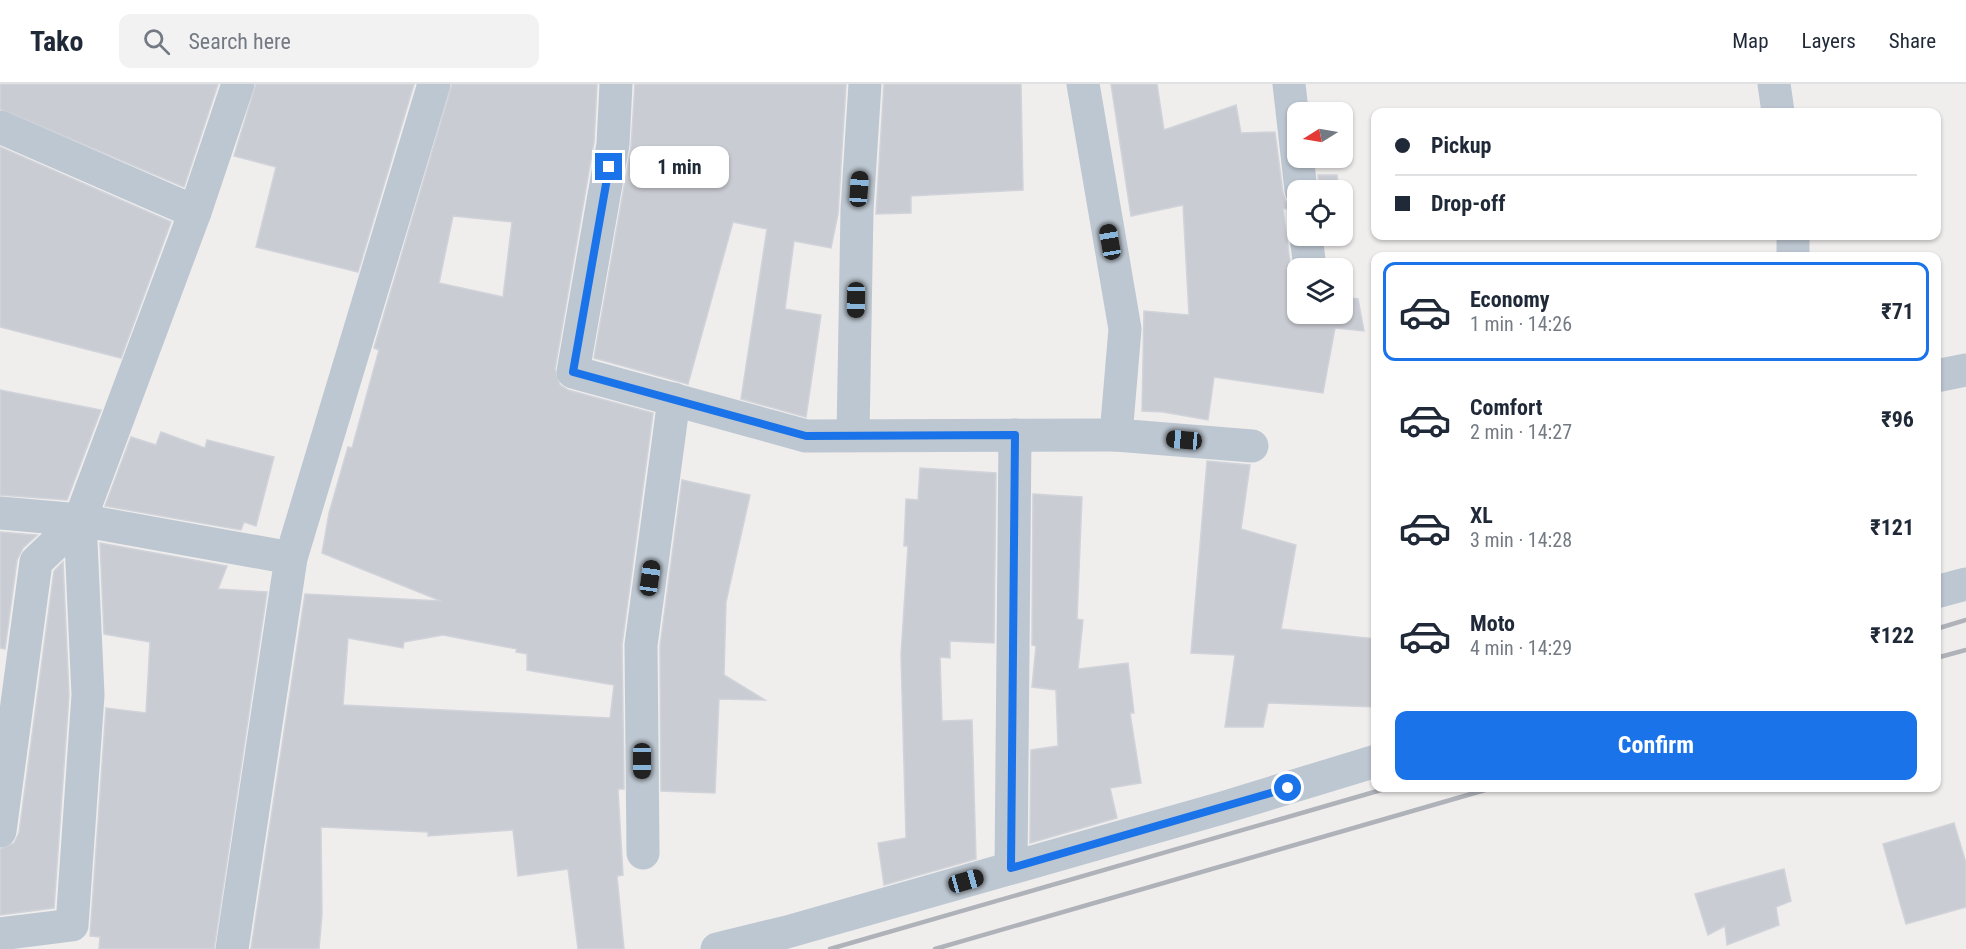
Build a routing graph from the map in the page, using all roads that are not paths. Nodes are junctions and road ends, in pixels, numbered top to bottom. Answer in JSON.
{"nodes":[{"id":1,"x":238,"y":84,"type":"edge"},
{"id":2,"x":434,"y":84,"type":"edge"},
{"id":3,"x":616,"y":84,"type":"edge"},
{"id":4,"x":865,"y":84,"type":"edge"},
{"id":5,"x":1083,"y":84,"type":"edge"},
{"id":6,"x":1289,"y":84,"type":"edge"},
{"id":7,"x":1774,"y":84,"type":"edge"},
{"id":8,"x":1777,"y":108,"type":"edge"},
{"id":9,"x":0,"y":127,"type":"edge"},
{"id":10,"x":1300,"y":180,"type":"edge"},
{"id":11,"x":195,"y":212,"type":"junction"},
{"id":12,"x":1966,"y":370,"type":"edge"},
{"id":13,"x":1941,"y":375,"type":"edge"},
{"id":14,"x":674,"y":399,"type":"junction"},
{"id":15,"x":853,"y":435,"type":"junction"},
{"id":16,"x":1015,"y":435,"type":"junction"},
{"id":17,"x":1116,"y":435,"type":"junction"},
{"id":18,"x":1252,"y":446,"type":"dead end"},
{"id":19,"x":0,"y":513,"type":"edge"},
{"id":20,"x":80,"y":520,"type":"junction"},
{"id":21,"x":291,"y":558,"type":"junction"},
{"id":22,"x":1966,"y":584,"type":"edge"},
{"id":23,"x":1941,"y":591,"type":"edge"},
{"id":24,"x":1371,"y":763,"type":"edge"},
{"id":25,"x":0,"y":831,"type":"edge"},
{"id":26,"x":643,"y":853,"type":"dead end"},
{"id":27,"x":1011,"y":868,"type":"junction"},
{"id":28,"x":0,"y":934,"type":"edge"},
{"id":29,"x":232,"y":949,"type":"edge"},
{"id":30,"x":717,"y":949,"type":"edge"}],
"edges":[{"from":1,"to":11,"type":"street"},
{"from":2,"to":21,"type":"street"},
{"from":3,"to":14,"type":"street"},
{"from":4,"to":15,"type":"street"},
{"from":5,"to":17,"type":"street"},
{"from":6,"to":10,"type":"street"},
{"from":7,"to":8,"type":"street"},
{"from":9,"to":11,"type":"street"},
{"from":11,"to":20,"type":"street"},
{"from":12,"to":13,"type":"street"},
{"from":14,"to":15,"type":"street"},
{"from":14,"to":26,"type":"street"},
{"from":15,"to":16,"type":"street"},
{"from":16,"to":17,"type":"street"},
{"from":16,"to":27,"type":"street"},
{"from":17,"to":18,"type":"street"},
{"from":19,"to":20,"type":"street"},
{"from":20,"to":21,"type":"street"},
{"from":20,"to":25,"type":"street"},
{"from":20,"to":28,"type":"street"},
{"from":21,"to":29,"type":"street"},
{"from":22,"to":23,"type":"street"},
{"from":24,"to":27,"type":"street"},
{"from":27,"to":30,"type":"street"}]}
